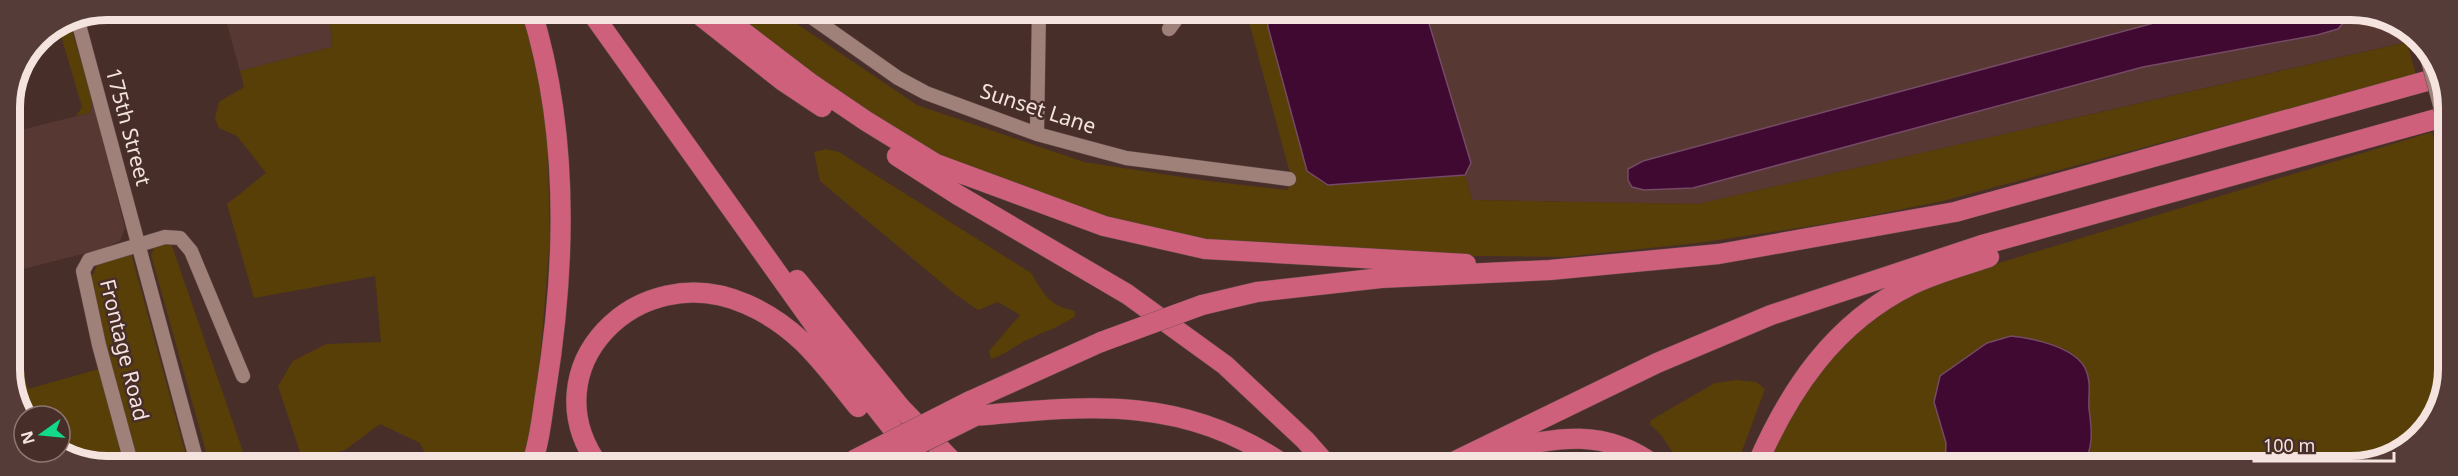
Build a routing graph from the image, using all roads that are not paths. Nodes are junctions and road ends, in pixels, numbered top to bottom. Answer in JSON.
{"nodes":[{"id":1,"x":534,"y":20,"type":"edge"},
{"id":2,"x":597,"y":20,"type":"edge"},
{"id":3,"x":706,"y":20,"type":"edge"},
{"id":4,"x":728,"y":20,"type":"edge"},
{"id":5,"x":816,"y":20,"type":"edge"},
{"id":6,"x":1039,"y":20,"type":"edge"},
{"id":7,"x":1176,"y":20,"type":"edge"},
{"id":8,"x":79,"y":24,"type":"edge"},
{"id":9,"x":1169,"y":29,"type":"dead end"},
{"id":10,"x":2432,"y":72,"type":"edge"},
{"id":11,"x":2438,"y":119,"type":"edge"},
{"id":12,"x":1037,"y":134,"type":"junction"},
{"id":13,"x":1289,"y":179,"type":"dead end"},
{"id":14,"x":2145,"y":201,"type":"junction"},
{"id":15,"x":754,"y":243,"type":"junction"},
{"id":16,"x":138,"y":244,"type":"junction"},
{"id":17,"x":1550,"y":270,"type":"junction"},
{"id":18,"x":243,"y":376,"type":"dead end"},
{"id":19,"x":972,"y":409,"type":"junction"},
{"id":20,"x":1305,"y":440,"type":"junction"},
{"id":21,"x":129,"y":456,"type":"edge"},
{"id":22,"x":195,"y":456,"type":"edge"},
{"id":23,"x":533,"y":456,"type":"edge"},
{"id":24,"x":593,"y":456,"type":"edge"},
{"id":25,"x":863,"y":456,"type":"edge"},
{"id":26,"x":892,"y":456,"type":"edge"},
{"id":27,"x":901,"y":456,"type":"edge"},
{"id":28,"x":914,"y":456,"type":"edge"},
{"id":29,"x":947,"y":456,"type":"edge"},
{"id":30,"x":1267,"y":456,"type":"edge"},
{"id":31,"x":1319,"y":456,"type":"edge"},
{"id":32,"x":1325,"y":456,"type":"edge"},
{"id":33,"x":1465,"y":456,"type":"edge"},
{"id":34,"x":1483,"y":456,"type":"edge"},
{"id":35,"x":1639,"y":456,"type":"edge"},
{"id":36,"x":1761,"y":456,"type":"edge"}],
"edges":[{"from":1,"to":23,"type":"highway"},
{"from":2,"to":15,"type":"highway"},
{"from":3,"to":20,"type":"highway"},
{"from":4,"to":17,"type":"highway"},
{"from":5,"to":12,"type":"street","name":"Sunset Lane"},
{"from":6,"to":12,"type":"street"},
{"from":7,"to":9,"type":"street"},
{"from":8,"to":16,"type":"street","name":"175th Street"},
{"from":10,"to":17,"type":"highway"},
{"from":11,"to":14,"type":"highway"},
{"from":12,"to":13,"type":"street","name":"Sunset Lane"},
{"from":14,"to":33,"type":"highway"},
{"from":14,"to":36,"type":"highway"},
{"from":15,"to":28,"type":"highway"},
{"from":15,"to":29,"type":"highway"},
{"from":16,"to":18,"type":"street"},
{"from":16,"to":21,"type":"street","name":"Frontage Road"},
{"from":16,"to":22,"type":"street","name":"175th Street"},
{"from":17,"to":19,"type":"highway","bridge":true},
{"from":19,"to":25,"type":"highway","bridge":true},
{"from":19,"to":26,"type":"highway","bridge":true},
{"from":19,"to":30,"type":"highway"},
{"from":20,"to":31,"type":"highway"},
{"from":20,"to":32,"type":"highway"},
{"from":24,"to":27,"type":"highway"},
{"from":34,"to":35,"type":"highway"}]}
